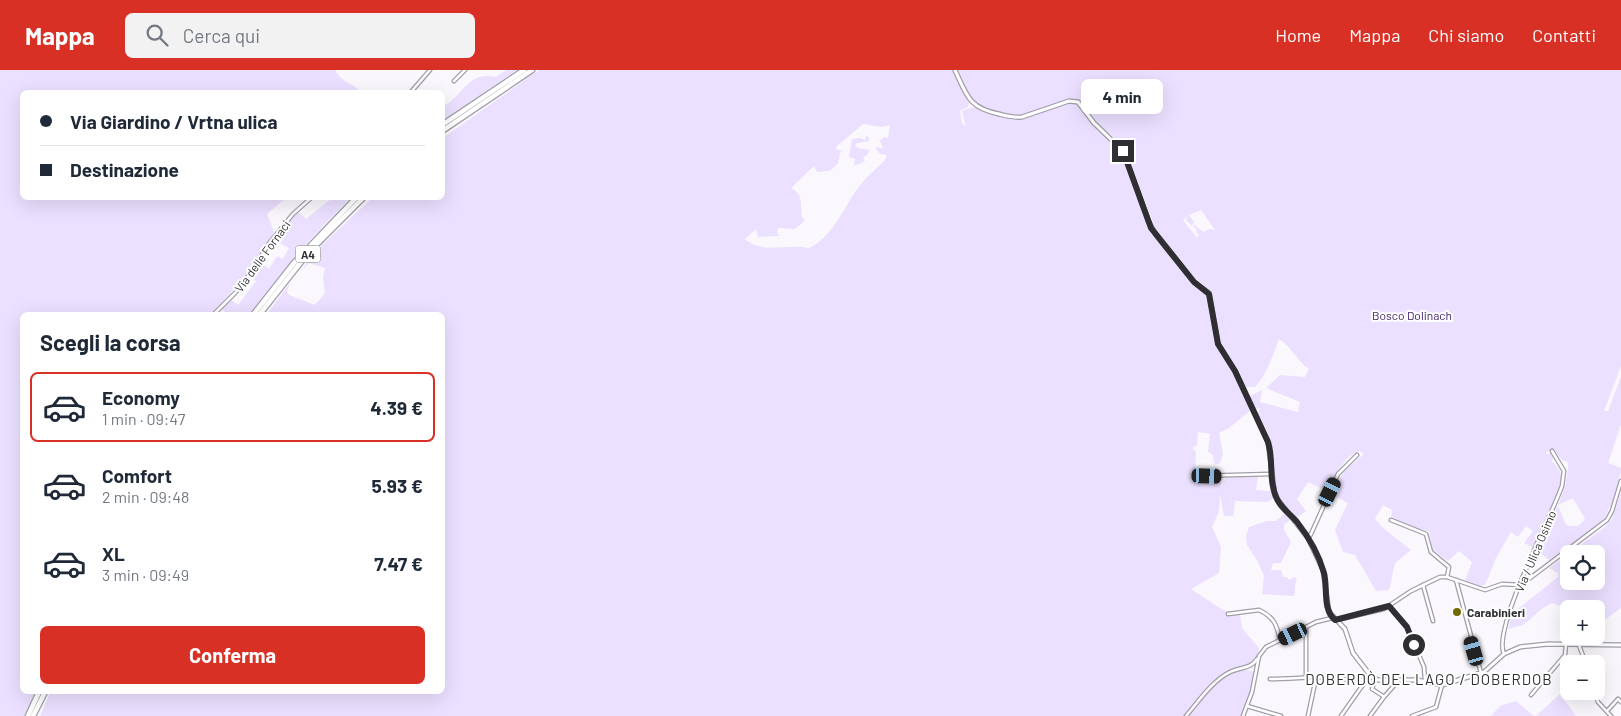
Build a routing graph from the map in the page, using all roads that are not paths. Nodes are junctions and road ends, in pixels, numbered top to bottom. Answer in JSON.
{"nodes":[{"id":1,"x":430,"y":70,"type":"edge"},
{"id":2,"x":465,"y":70,"type":"edge"},
{"id":3,"x":524,"y":70,"type":"edge"},
{"id":4,"x":532,"y":70,"type":"edge"},
{"id":5,"x":955,"y":70,"type":"edge"},
{"id":6,"x":454,"y":81,"type":"dead end"},
{"id":7,"x":413,"y":90,"type":"edge"},
{"id":8,"x":445,"y":123,"type":"edge"},
{"id":9,"x":445,"y":129,"type":"edge"},
{"id":10,"x":309,"y":200,"type":"edge"},
{"id":11,"x":354,"y":200,"type":"edge"},
{"id":12,"x":361,"y":200,"type":"edge"},
{"id":13,"x":216,"y":312,"type":"edge"},
{"id":14,"x":255,"y":312,"type":"edge"},
{"id":15,"x":261,"y":312,"type":"edge"},
{"id":16,"x":1552,"y":451,"type":"dead end"},
{"id":17,"x":1357,"y":454,"type":"dead end"},
{"id":18,"x":1271,"y":474,"type":"junction"},
{"id":19,"x":1195,"y":475,"type":"dead end"},
{"id":20,"x":1621,"y":481,"type":"edge"},
{"id":21,"x":1391,"y":520,"type":"dead end"},
{"id":22,"x":1308,"y":538,"type":"junction"},
{"id":23,"x":1447,"y":577,"type":"junction"},
{"id":24,"x":1456,"y":580,"type":"junction"},
{"id":25,"x":1423,"y":585,"type":"junction"},
{"id":26,"x":1521,"y":585,"type":"junction"},
{"id":27,"x":1389,"y":606,"type":"junction"},
{"id":28,"x":1228,"y":614,"type":"dead end"},
{"id":29,"x":1333,"y":619,"type":"junction"},
{"id":30,"x":1433,"y":621,"type":"dead end"},
{"id":31,"x":1306,"y":627,"type":"junction"},
{"id":32,"x":1280,"y":640,"type":"junction"},
{"id":33,"x":1560,"y":644,"type":"edge"},
{"id":34,"x":1566,"y":645,"type":"edge"},
{"id":35,"x":1579,"y":645,"type":"edge"},
{"id":36,"x":1605,"y":645,"type":"edge"},
{"id":37,"x":1621,"y":645,"type":"edge"},
{"id":38,"x":1504,"y":654,"type":"junction"},
{"id":39,"x":1583,"y":655,"type":"edge"},
{"id":40,"x":1260,"y":656,"type":"junction"},
{"id":41,"x":1248,"y":667,"type":"junction"},
{"id":42,"x":1256,"y":670,"type":"junction"},
{"id":43,"x":1481,"y":673,"type":"junction"},
{"id":44,"x":1306,"y":678,"type":"junction"},
{"id":45,"x":1316,"y":678,"type":"junction"},
{"id":46,"x":1373,"y":678,"type":"junction"},
{"id":47,"x":1270,"y":679,"type":"dead end"},
{"id":48,"x":1367,"y":679,"type":"junction"},
{"id":49,"x":1397,"y":680,"type":"junction"},
{"id":50,"x":1425,"y":681,"type":"junction"},
{"id":51,"x":1442,"y":685,"type":"junction"},
{"id":52,"x":38,"y":694,"type":"edge"},
{"id":53,"x":44,"y":694,"type":"edge"},
{"id":54,"x":1531,"y":695,"type":"dead end"},
{"id":55,"x":1384,"y":696,"type":"junction"},
{"id":56,"x":1597,"y":700,"type":"edge"},
{"id":57,"x":1621,"y":702,"type":"edge"},
{"id":58,"x":1247,"y":706,"type":"junction"},
{"id":59,"x":1606,"y":712,"type":"junction"},
{"id":60,"x":28,"y":716,"type":"edge"},
{"id":61,"x":33,"y":716,"type":"edge"},
{"id":62,"x":1186,"y":716,"type":"edge"},
{"id":63,"x":1243,"y":716,"type":"edge"},
{"id":64,"x":1281,"y":716,"type":"edge"},
{"id":65,"x":1308,"y":716,"type":"edge"},
{"id":66,"x":1340,"y":716,"type":"edge"},
{"id":67,"x":1370,"y":716,"type":"edge"},
{"id":68,"x":1412,"y":716,"type":"edge"},
{"id":69,"x":1611,"y":716,"type":"edge"}],
"edges":[{"from":1,"to":7,"type":"street"},
{"from":2,"to":6,"type":"street"},
{"from":3,"to":8,"type":"highway"},
{"from":4,"to":9,"type":"highway"},
{"from":5,"to":18,"type":"street"},
{"from":10,"to":13,"type":"street","name":"Via delle Fornaci"},
{"from":11,"to":14,"type":"highway","number":"A4"},
{"from":12,"to":15,"type":"highway","number":"A4"},
{"from":16,"to":26,"type":"street","name":"Via / Ulica Osimo"},
{"from":17,"to":22,"type":"street"},
{"from":18,"to":19,"type":"street"},
{"from":18,"to":22,"type":"street"},
{"from":20,"to":26,"type":"street"},
{"from":21,"to":23,"type":"street"},
{"from":22,"to":29,"type":"street"},
{"from":23,"to":24,"type":"street"},
{"from":23,"to":25,"type":"street"},
{"from":24,"to":26,"type":"street"},
{"from":24,"to":43,"type":"street"},
{"from":25,"to":27,"type":"street"},
{"from":25,"to":30,"type":"street"},
{"from":26,"to":38,"type":"street","name":"Via / Ulica Osimo"},
{"from":27,"to":29,"type":"street"},
{"from":27,"to":50,"type":"street"},
{"from":28,"to":32,"type":"street"},
{"from":29,"to":31,"type":"street"},
{"from":29,"to":46,"type":"street"},
{"from":31,"to":32,"type":"street"},
{"from":31,"to":44,"type":"street"},
{"from":32,"to":40,"type":"street"},
{"from":33,"to":38,"type":"street"},
{"from":34,"to":54,"type":"street"},
{"from":35,"to":39,"type":"street"},
{"from":36,"to":37,"type":"street"},
{"from":38,"to":43,"type":"street"},
{"from":40,"to":41,"type":"street"},
{"from":40,"to":42,"type":"street"},
{"from":41,"to":42,"type":"street"},
{"from":41,"to":62,"type":"street"},
{"from":42,"to":58,"type":"street"},
{"from":43,"to":51,"type":"street"},
{"from":44,"to":45,"type":"street"},
{"from":44,"to":47,"type":"street"},
{"from":45,"to":48,"type":"street"},
{"from":45,"to":65,"type":"street"},
{"from":46,"to":48,"type":"street"},
{"from":46,"to":49,"type":"street"},
{"from":46,"to":55,"type":"street"},
{"from":48,"to":66,"type":"street"},
{"from":49,"to":50,"type":"street"},
{"from":49,"to":55,"type":"street"},
{"from":50,"to":51,"type":"street"},
{"from":51,"to":68,"type":"street"},
{"from":52,"to":60,"type":"highway"},
{"from":53,"to":61,"type":"highway"},
{"from":55,"to":67,"type":"street"},
{"from":56,"to":59,"type":"street"},
{"from":57,"to":59,"type":"street"},
{"from":58,"to":63,"type":"street"},
{"from":58,"to":64,"type":"street"},
{"from":59,"to":69,"type":"street"}]}
